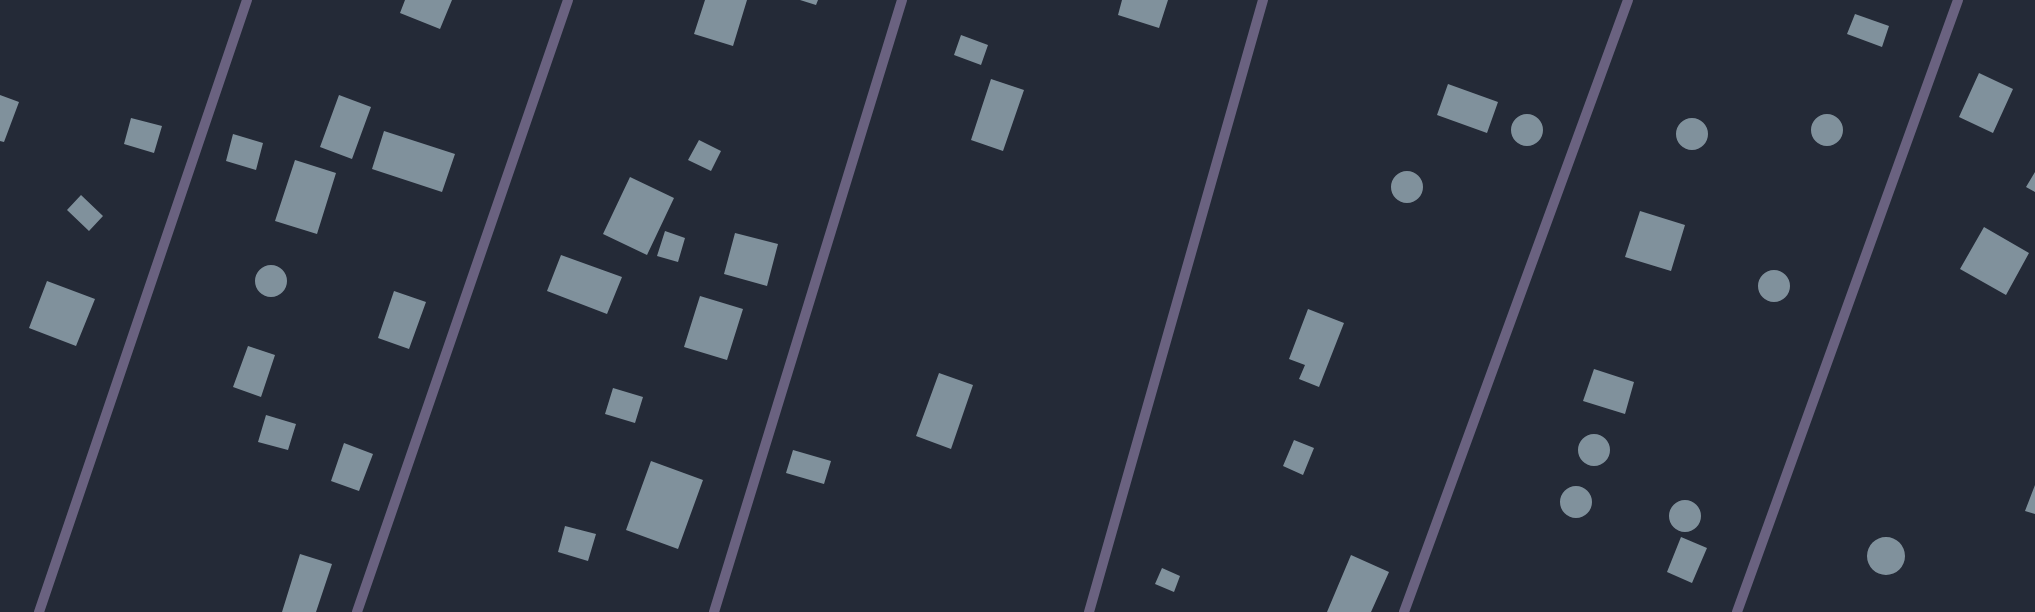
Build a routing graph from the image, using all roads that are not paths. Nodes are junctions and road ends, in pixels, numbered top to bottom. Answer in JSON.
{"nodes":[{"id":1,"x":247,"y":0,"type":"edge"},
{"id":2,"x":568,"y":0,"type":"edge"},
{"id":3,"x":902,"y":0,"type":"edge"},
{"id":4,"x":1263,"y":0,"type":"edge"},
{"id":5,"x":1628,"y":0,"type":"edge"},
{"id":6,"x":1958,"y":0,"type":"edge"},
{"id":7,"x":39,"y":612,"type":"edge"},
{"id":8,"x":357,"y":612,"type":"edge"},
{"id":9,"x":714,"y":612,"type":"edge"},
{"id":10,"x":1089,"y":612,"type":"edge"},
{"id":11,"x":1404,"y":612,"type":"edge"},
{"id":12,"x":1736,"y":612,"type":"edge"}],
"edges":[{"from":1,"to":7,"type":"street"},
{"from":2,"to":8,"type":"street"},
{"from":3,"to":9,"type":"street"},
{"from":4,"to":10,"type":"street"},
{"from":5,"to":11,"type":"street"},
{"from":6,"to":12,"type":"street"}]}
